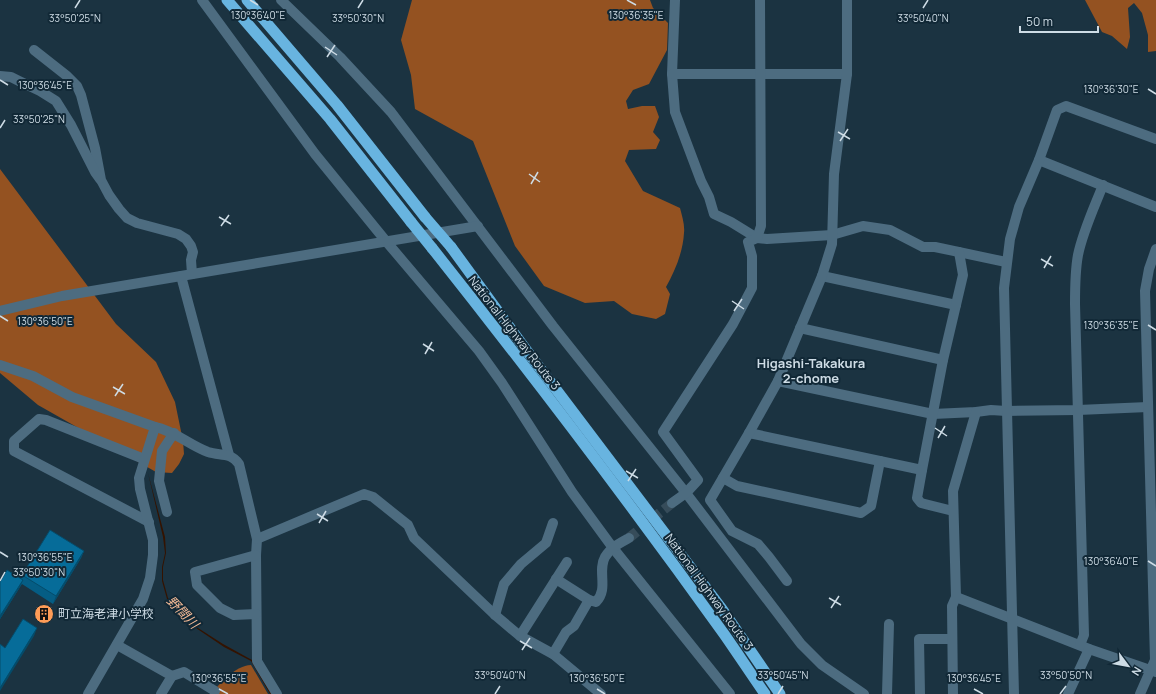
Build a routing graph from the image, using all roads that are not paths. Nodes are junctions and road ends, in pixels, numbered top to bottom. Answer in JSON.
{"nodes":[{"id":1,"x":202,"y":0,"type":"edge"},
{"id":2,"x":227,"y":0,"type":"edge"},
{"id":3,"x":247,"y":0,"type":"edge"},
{"id":4,"x":281,"y":0,"type":"edge"},
{"id":5,"x":675,"y":0,"type":"edge"},
{"id":6,"x":760,"y":0,"type":"edge"},
{"id":7,"x":847,"y":0,"type":"edge"},
{"id":8,"x":34,"y":50,"type":"dead end"},
{"id":9,"x":672,"y":74,"type":"junction"},
{"id":10,"x":847,"y":74,"type":"junction"},
{"id":11,"x":761,"y":75,"type":"junction"},
{"id":12,"x":0,"y":76,"type":"edge"},
{"id":13,"x":1156,"y":139,"type":"edge"},
{"id":14,"x":1039,"y":160,"type":"junction"},
{"id":15,"x":101,"y":180,"type":"junction"},
{"id":16,"x":1103,"y":185,"type":"junction"},
{"id":17,"x":1156,"y":207,"type":"edge"},
{"id":18,"x":478,"y":226,"type":"junction"},
{"id":19,"x":832,"y":234,"type":"junction"},
{"id":20,"x":757,"y":238,"type":"junction"},
{"id":21,"x":385,"y":240,"type":"junction"},
{"id":22,"x":1156,"y":249,"type":"edge"},
{"id":23,"x":959,"y":252,"type":"junction"},
{"id":24,"x":1006,"y":262,"type":"junction"},
{"id":25,"x":192,"y":274,"type":"junction"},
{"id":26,"x":181,"y":276,"type":"junction"},
{"id":27,"x":822,"y":276,"type":"junction"},
{"id":28,"x":956,"y":305,"type":"junction"},
{"id":29,"x":0,"y":311,"type":"edge"},
{"id":30,"x":800,"y":328,"type":"junction"},
{"id":31,"x":944,"y":360,"type":"junction"},
{"id":32,"x":0,"y":365,"type":"edge"},
{"id":33,"x":778,"y":381,"type":"junction"},
{"id":34,"x":1148,"y":407,"type":"junction"},
{"id":35,"x":1078,"y":410,"type":"junction"},
{"id":36,"x":1006,"y":411,"type":"junction"},
{"id":37,"x":976,"y":412,"type":"junction"},
{"id":38,"x":933,"y":414,"type":"junction"},
{"id":39,"x":155,"y":427,"type":"junction"},
{"id":40,"x":174,"y":433,"type":"junction"},
{"id":41,"x":750,"y":433,"type":"junction"},
{"id":42,"x":229,"y":456,"type":"junction"},
{"id":43,"x":144,"y":459,"type":"junction"},
{"id":44,"x":880,"y":461,"type":"junction"},
{"id":45,"x":1153,"y":467,"type":"edge"},
{"id":46,"x":922,"y":470,"type":"junction"},
{"id":47,"x":723,"y":478,"type":"junction"},
{"id":48,"x":686,"y":493,"type":"junction"},
{"id":49,"x":672,"y":503,"type":"tunnel mouth"},
{"id":50,"x":953,"y":511,"type":"junction"},
{"id":51,"x":167,"y":512,"type":"dead end"},
{"id":52,"x":150,"y":522,"type":"junction"},
{"id":53,"x":553,"y":523,"type":"dead end"},
{"id":54,"x":629,"y":538,"type":"tunnel mouth"},
{"id":55,"x":257,"y":539,"type":"junction"},
{"id":56,"x":612,"y":548,"type":"junction"},
{"id":57,"x":256,"y":555,"type":"junction"},
{"id":58,"x":567,"y":562,"type":"dead end"},
{"id":59,"x":556,"y":579,"type":"junction"},
{"id":60,"x":787,"y":581,"type":"dead end"},
{"id":61,"x":956,"y":596,"type":"junction"},
{"id":62,"x":589,"y":600,"type":"junction"},
{"id":63,"x":256,"y":614,"type":"junction"},
{"id":64,"x":495,"y":616,"type":"junction"},
{"id":65,"x":1012,"y":618,"type":"junction"},
{"id":66,"x":889,"y":624,"type":"dead end"},
{"id":67,"x":520,"y":636,"type":"junction"},
{"id":68,"x":952,"y":639,"type":"junction"},
{"id":69,"x":117,"y":645,"type":"junction"},
{"id":70,"x":1085,"y":647,"type":"junction"},
{"id":71,"x":553,"y":654,"type":"junction"},
{"id":72,"x":1154,"y":671,"type":"edge"},
{"id":73,"x":172,"y":676,"type":"junction"},
{"id":74,"x":214,"y":691,"type":"dead end"},
{"id":75,"x":88,"y":694,"type":"edge"},
{"id":76,"x":161,"y":694,"type":"edge"},
{"id":77,"x":277,"y":694,"type":"edge"},
{"id":78,"x":602,"y":694,"type":"edge"},
{"id":79,"x":730,"y":694,"type":"edge"},
{"id":80,"x":765,"y":694,"type":"edge"},
{"id":81,"x":780,"y":694,"type":"edge"},
{"id":82,"x":864,"y":694,"type":"edge"},
{"id":83,"x":887,"y":694,"type":"edge"},
{"id":84,"x":920,"y":694,"type":"edge"},
{"id":85,"x":953,"y":694,"type":"edge"},
{"id":86,"x":1014,"y":694,"type":"edge"},
{"id":87,"x":1068,"y":694,"type":"edge"},
{"id":88,"x":1140,"y":694,"type":"edge"}],
"edges":[{"from":1,"to":21,"type":"street"},
{"from":2,"to":80,"type":"highway","name":"National Highway Route 3","bridge":true},
{"from":3,"to":81,"type":"highway","name":"National Highway Route 3","bridge":true},
{"from":4,"to":18,"type":"street"},
{"from":5,"to":9,"type":"street"},
{"from":6,"to":11,"type":"street"},
{"from":7,"to":10,"type":"street"},
{"from":8,"to":15,"type":"street"},
{"from":9,"to":11,"type":"street"},
{"from":9,"to":20,"type":"street"},
{"from":10,"to":11,"type":"street"},
{"from":10,"to":19,"type":"street"},
{"from":11,"to":20,"type":"street"},
{"from":12,"to":15,"type":"street"},
{"from":13,"to":14,"type":"street"},
{"from":14,"to":16,"type":"street"},
{"from":14,"to":24,"type":"street"},
{"from":15,"to":25,"type":"street"},
{"from":16,"to":17,"type":"street"},
{"from":16,"to":35,"type":"street"},
{"from":18,"to":21,"type":"street"},
{"from":18,"to":48,"type":"street"},
{"from":19,"to":20,"type":"street"},
{"from":19,"to":23,"type":"street"},
{"from":19,"to":27,"type":"street"},
{"from":20,"to":48,"type":"street"},
{"from":21,"to":25,"type":"street"},
{"from":21,"to":56,"type":"street"},
{"from":22,"to":34,"type":"street"},
{"from":23,"to":24,"type":"street"},
{"from":23,"to":28,"type":"street"},
{"from":24,"to":36,"type":"street"},
{"from":25,"to":26,"type":"street"},
{"from":26,"to":29,"type":"street"},
{"from":26,"to":42,"type":"street"},
{"from":27,"to":28,"type":"street"},
{"from":27,"to":30,"type":"street"},
{"from":28,"to":31,"type":"street"},
{"from":30,"to":31,"type":"street"},
{"from":30,"to":33,"type":"street"},
{"from":31,"to":38,"type":"street"},
{"from":32,"to":39,"type":"street"},
{"from":33,"to":38,"type":"street"},
{"from":33,"to":41,"type":"street"},
{"from":34,"to":35,"type":"street"},
{"from":34,"to":45,"type":"street"},
{"from":35,"to":36,"type":"street"},
{"from":35,"to":70,"type":"street"},
{"from":36,"to":37,"type":"street"},
{"from":36,"to":65,"type":"street"},
{"from":37,"to":38,"type":"street"},
{"from":37,"to":50,"type":"street"},
{"from":38,"to":46,"type":"street"},
{"from":39,"to":40,"type":"street"},
{"from":39,"to":43,"type":"street"},
{"from":40,"to":42,"type":"street"},
{"from":40,"to":51,"type":"street"},
{"from":41,"to":44,"type":"street"},
{"from":41,"to":47,"type":"street"},
{"from":42,"to":55,"type":"street"},
{"from":43,"to":52,"type":"street"},
{"from":43,"to":52,"type":"street"},
{"from":44,"to":46,"type":"street"},
{"from":44,"to":47,"type":"street"},
{"from":45,"to":72,"type":"street"},
{"from":46,"to":50,"type":"street"},
{"from":47,"to":60,"type":"street"},
{"from":48,"to":49,"type":"street"},
{"from":48,"to":82,"type":"street"},
{"from":50,"to":61,"type":"street"},
{"from":52,"to":69,"type":"street"},
{"from":53,"to":64,"type":"street"},
{"from":54,"to":56,"type":"street"},
{"from":55,"to":57,"type":"street"},
{"from":55,"to":64,"type":"street"},
{"from":56,"to":62,"type":"street"},
{"from":56,"to":79,"type":"street"},
{"from":57,"to":63,"type":"street"},
{"from":57,"to":63,"type":"street"},
{"from":58,"to":59,"type":"street"},
{"from":59,"to":62,"type":"street"},
{"from":59,"to":67,"type":"street"},
{"from":61,"to":65,"type":"street"},
{"from":61,"to":68,"type":"street"},
{"from":62,"to":71,"type":"street"},
{"from":63,"to":77,"type":"street"},
{"from":64,"to":67,"type":"street"},
{"from":65,"to":70,"type":"street"},
{"from":65,"to":86,"type":"street"},
{"from":66,"to":83,"type":"street"},
{"from":67,"to":71,"type":"street"},
{"from":68,"to":84,"type":"street"},
{"from":68,"to":85,"type":"street"},
{"from":69,"to":73,"type":"street"},
{"from":69,"to":75,"type":"street"},
{"from":70,"to":72,"type":"street"},
{"from":70,"to":87,"type":"street"},
{"from":71,"to":78,"type":"street"},
{"from":72,"to":88,"type":"street"},
{"from":73,"to":74,"type":"street"},
{"from":73,"to":76,"type":"street"}]}
